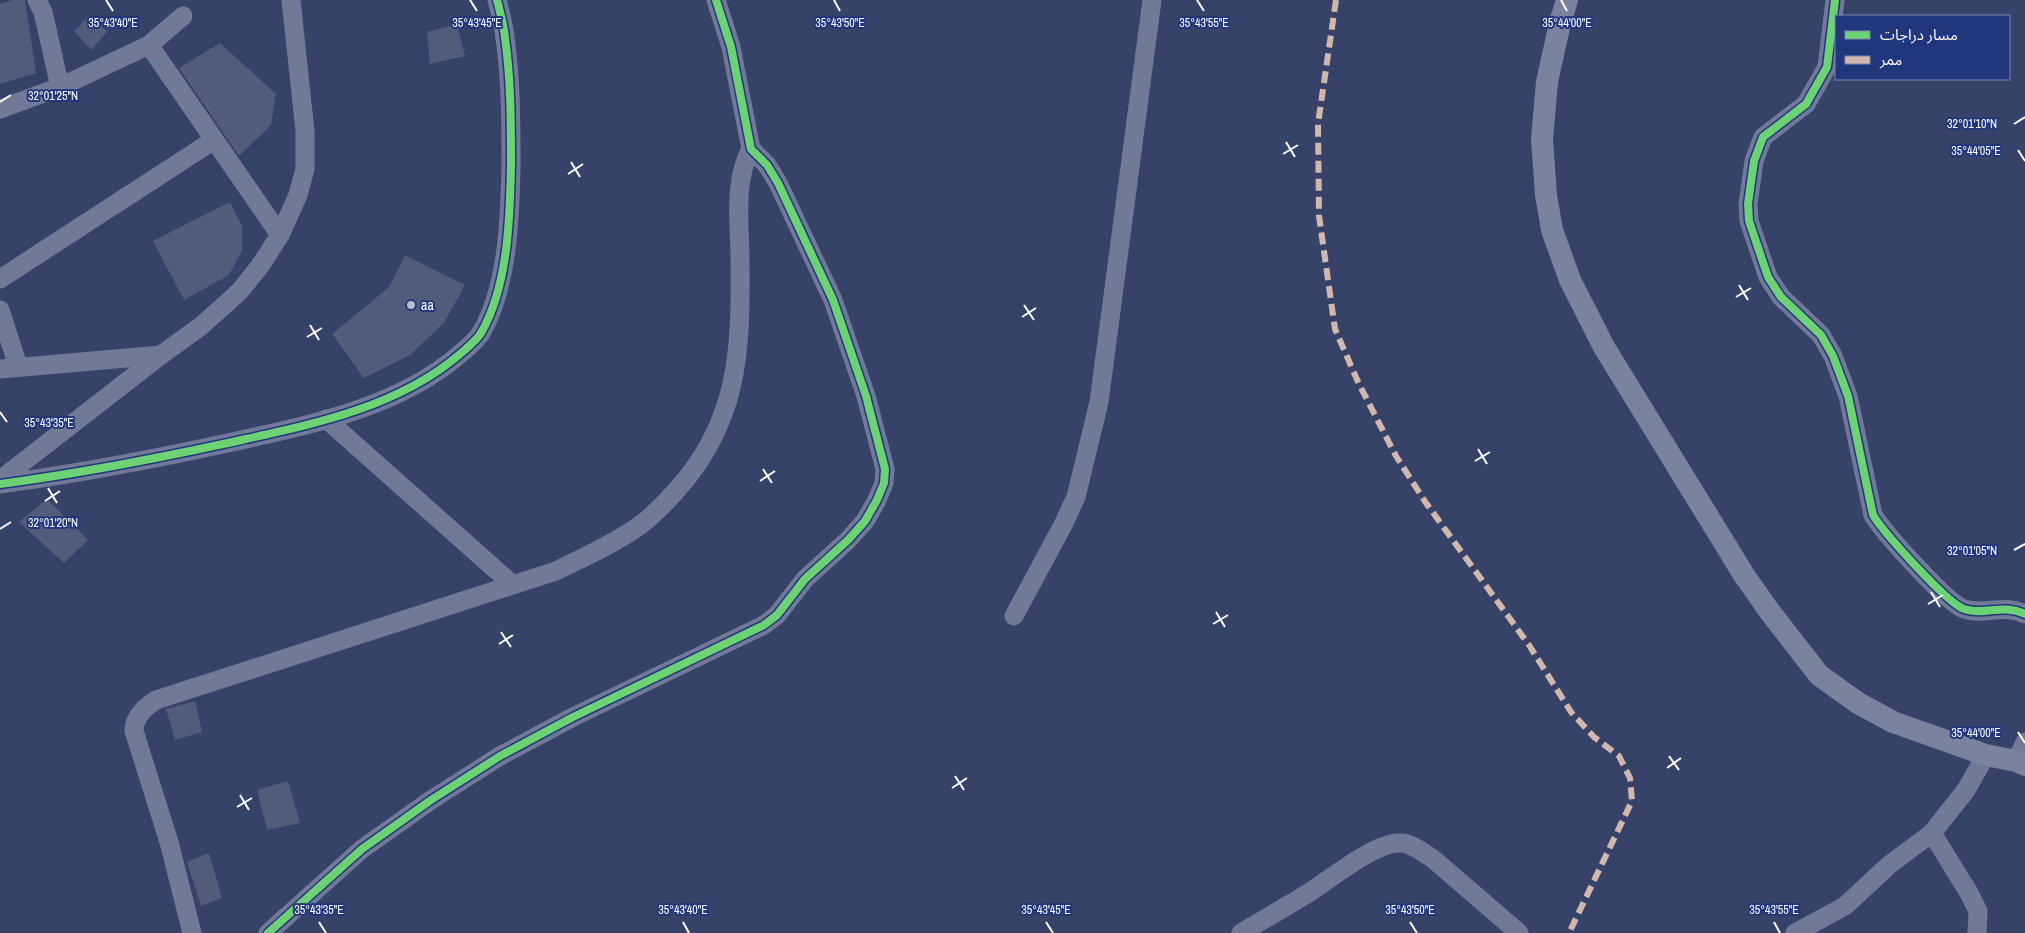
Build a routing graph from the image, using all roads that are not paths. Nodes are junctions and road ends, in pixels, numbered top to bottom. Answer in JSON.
{"nodes":[{"id":1,"x":37,"y":0,"type":"edge"},
{"id":2,"x":291,"y":0,"type":"edge"},
{"id":3,"x":497,"y":0,"type":"edge"},
{"id":4,"x":716,"y":0,"type":"edge"},
{"id":5,"x":1152,"y":0,"type":"edge"},
{"id":6,"x":1567,"y":0,"type":"edge"},
{"id":7,"x":1835,"y":0,"type":"edge"},
{"id":8,"x":183,"y":16,"type":"dead end"},
{"id":9,"x":149,"y":45,"type":"junction"},
{"id":10,"x":60,"y":87,"type":"junction"},
{"id":11,"x":0,"y":109,"type":"edge"},
{"id":12,"x":214,"y":140,"type":"junction"},
{"id":13,"x":751,"y":149,"type":"junction"},
{"id":14,"x":280,"y":235,"type":"junction"},
{"id":15,"x":0,"y":279,"type":"edge"},
{"id":16,"x":0,"y":310,"type":"edge"},
{"id":17,"x":161,"y":355,"type":"junction"},
{"id":18,"x":9,"y":368,"type":"edge"},
{"id":19,"x":326,"y":419,"type":"junction"},
{"id":20,"x":0,"y":480,"type":"edge"},
{"id":21,"x":0,"y":484,"type":"edge"},
{"id":22,"x":513,"y":585,"type":"junction"},
{"id":23,"x":2025,"y":614,"type":"edge"},
{"id":24,"x":1014,"y":616,"type":"dead end"},
{"id":25,"x":1986,"y":756,"type":"junction"},
{"id":26,"x":2022,"y":756,"type":"edge"},
{"id":27,"x":1932,"y":833,"type":"junction"},
{"id":28,"x":192,"y":933,"type":"edge"},
{"id":29,"x":268,"y":933,"type":"edge"},
{"id":30,"x":1241,"y":933,"type":"edge"},
{"id":31,"x":1519,"y":933,"type":"edge"},
{"id":32,"x":1795,"y":933,"type":"edge"},
{"id":33,"x":1977,"y":933,"type":"edge"}],
"edges":[{"from":1,"to":10,"type":"street"},
{"from":2,"to":14,"type":"street"},
{"from":3,"to":19,"type":"street"},
{"from":4,"to":13,"type":"street"},
{"from":5,"to":24,"type":"street"},
{"from":6,"to":25,"type":"main road"},
{"from":7,"to":23,"type":"street"},
{"from":8,"to":9,"type":"street"},
{"from":9,"to":10,"type":"street"},
{"from":9,"to":12,"type":"street"},
{"from":10,"to":11,"type":"street"},
{"from":12,"to":14,"type":"street"},
{"from":12,"to":15,"type":"street"},
{"from":13,"to":22,"type":"street"},
{"from":13,"to":29,"type":"street"},
{"from":14,"to":17,"type":"street"},
{"from":16,"to":18,"type":"street"},
{"from":17,"to":18,"type":"street"},
{"from":17,"to":20,"type":"street"},
{"from":19,"to":21,"type":"street"},
{"from":19,"to":22,"type":"street"},
{"from":22,"to":28,"type":"street"},
{"from":25,"to":26,"type":"main road"},
{"from":25,"to":27,"type":"street"},
{"from":27,"to":32,"type":"street"},
{"from":27,"to":33,"type":"street"},
{"from":30,"to":31,"type":"street"}]}
